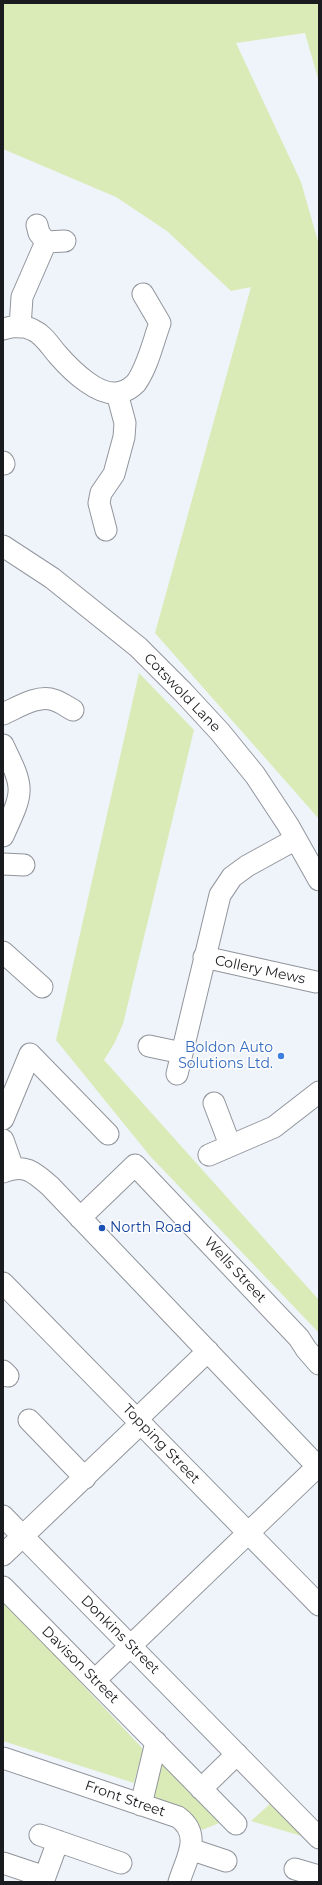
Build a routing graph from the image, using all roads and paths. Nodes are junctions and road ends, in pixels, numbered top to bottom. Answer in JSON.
{"nodes":[{"id":1,"x":49,"y":236,"type":"dead end"},
{"id":2,"x":143,"y":294,"type":"dead end"},
{"id":3,"x":11,"y":328,"type":"edge"},
{"id":4,"x":117,"y":393,"type":"junction"},
{"id":5,"x":106,"y":530,"type":"dead end"},
{"id":6,"x":5,"y":552,"type":"edge"},
{"id":7,"x":73,"y":710,"type":"dead end"},
{"id":8,"x":3,"y":714,"type":"edge"},
{"id":9,"x":6,"y":756,"type":"edge"},
{"id":10,"x":3,"y":836,"type":"edge"},
{"id":11,"x":296,"y":839,"type":"junction"},
{"id":12,"x":3,"y":864,"type":"edge"},
{"id":13,"x":24,"y":865,"type":"dead end"},
{"id":14,"x":319,"y":880,"type":"edge"},
{"id":15,"x":5,"y":953,"type":"edge"},
{"id":16,"x":204,"y":957,"type":"junction"},
{"id":17,"x":316,"y":982,"type":"dead end"},
{"id":18,"x":42,"y":987,"type":"dead end"},
{"id":19,"x":149,"y":1046,"type":"dead end"},
{"id":20,"x":182,"y":1053,"type":"junction"},
{"id":21,"x":177,"y":1074,"type":"dead end"},
{"id":22,"x":319,"y":1092,"type":"edge"},
{"id":23,"x":214,"y":1103,"type":"dead end"},
{"id":24,"x":3,"y":1119,"type":"edge"},
{"id":25,"x":108,"y":1134,"type":"dead end"},
{"id":26,"x":3,"y":1140,"type":"edge"},
{"id":27,"x":230,"y":1145,"type":"junction"},
{"id":28,"x":208,"y":1155,"type":"dead end"},
{"id":29,"x":13,"y":1169,"type":"edge"},
{"id":30,"x":80,"y":1218,"type":"junction"},
{"id":31,"x":3,"y":1283,"type":"edge"},
{"id":32,"x":208,"y":1351,"type":"junction"},
{"id":33,"x":319,"y":1364,"type":"edge"},
{"id":34,"x":29,"y":1420,"type":"dead end"},
{"id":35,"x":138,"y":1422,"type":"junction"},
{"id":36,"x":319,"y":1466,"type":"edge"},
{"id":37,"x":85,"y":1478,"type":"junction"},
{"id":38,"x":3,"y":1516,"type":"edge"},
{"id":39,"x":247,"y":1532,"type":"junction"},
{"id":40,"x":23,"y":1537,"type":"junction"},
{"id":41,"x":3,"y":1555,"type":"edge"},
{"id":42,"x":3,"y":1587,"type":"edge"},
{"id":43,"x":319,"y":1605,"type":"edge"},
{"id":44,"x":131,"y":1646,"type":"junction"},
{"id":45,"x":95,"y":1680,"type":"junction"},
{"id":46,"x":156,"y":1742,"type":"junction"},
{"id":47,"x":237,"y":1754,"type":"junction"},
{"id":48,"x":3,"y":1758,"type":"edge"},
{"id":49,"x":201,"y":1789,"type":"junction"},
{"id":50,"x":141,"y":1805,"type":"junction"},
{"id":51,"x":236,"y":1824,"type":"dead end"},
{"id":52,"x":319,"y":1838,"type":"edge"},
{"id":53,"x":190,"y":1849,"type":"junction"},
{"id":54,"x":226,"y":1861,"type":"dead end"},
{"id":55,"x":3,"y":1863,"type":"edge"},
{"id":56,"x":121,"y":1863,"type":"dead end"},
{"id":57,"x":296,"y":1869,"type":"dead end"},
{"id":58,"x":319,"y":1876,"type":"edge"},
{"id":59,"x":44,"y":1880,"type":"edge"},
{"id":60,"x":179,"y":1882,"type":"edge"}],
"edges":[{"from":1,"to":3,"type":"street"},
{"from":2,"to":4,"type":"street"},
{"from":3,"to":4,"type":"street"},
{"from":4,"to":5,"type":"street"},
{"from":6,"to":11,"type":"street","name":"Cotswold Lane"},
{"from":7,"to":8,"type":"street"},
{"from":9,"to":10,"type":"street"},
{"from":11,"to":14,"type":"street","name":"Cotswold Lane"},
{"from":11,"to":16,"type":"street","name":"Collery Mews"},
{"from":12,"to":13,"type":"street"},
{"from":15,"to":18,"type":"street"},
{"from":16,"to":17,"type":"street","name":"Collery Mews"},
{"from":16,"to":20,"type":"street","name":"Collery Mews"},
{"from":19,"to":20,"type":"street"},
{"from":20,"to":21,"type":"street","name":"Collery Mews"},
{"from":22,"to":27,"type":"street"},
{"from":23,"to":27,"type":"street"},
{"from":24,"to":25,"type":"street"},
{"from":26,"to":29,"type":"street"},
{"from":27,"to":28,"type":"street"},
{"from":29,"to":30,"type":"street"},
{"from":30,"to":32,"type":"street"},
{"from":30,"to":33,"type":"street","name":"Wells Street"},
{"from":31,"to":35,"type":"street","name":"Topping Street"},
{"from":32,"to":35,"type":"street"},
{"from":32,"to":36,"type":"street"},
{"from":34,"to":37,"type":"street"},
{"from":35,"to":37,"type":"street"},
{"from":35,"to":39,"type":"street","name":"Topping Street"},
{"from":36,"to":39,"type":"street"},
{"from":37,"to":40,"type":"street"},
{"from":38,"to":40,"type":"street","name":"Donkins Street"},
{"from":39,"to":43,"type":"street","name":"Topping Street"},
{"from":39,"to":44,"type":"street"},
{"from":40,"to":41,"type":"street"},
{"from":40,"to":44,"type":"street","name":"Donkins Street"},
{"from":42,"to":45,"type":"street","name":"Davison Street"},
{"from":44,"to":45,"type":"street"},
{"from":44,"to":47,"type":"street","name":"Donkins Street"},
{"from":45,"to":46,"type":"street","name":"Davison Street"},
{"from":46,"to":49,"type":"street","name":"Davison Street"},
{"from":46,"to":50,"type":"street"},
{"from":47,"to":49,"type":"street"},
{"from":47,"to":52,"type":"street","name":"Donkins Street"},
{"from":48,"to":50,"type":"street","name":"Front Street"},
{"from":49,"to":51,"type":"street","name":"Davison Street"},
{"from":50,"to":53,"type":"street","name":"Front Street"},
{"from":53,"to":54,"type":"street"},
{"from":53,"to":60,"type":"street","name":"Front Street"},
{"from":55,"to":59,"type":"street"},
{"from":56,"to":59,"type":"street"},
{"from":57,"to":58,"type":"street"}]}
